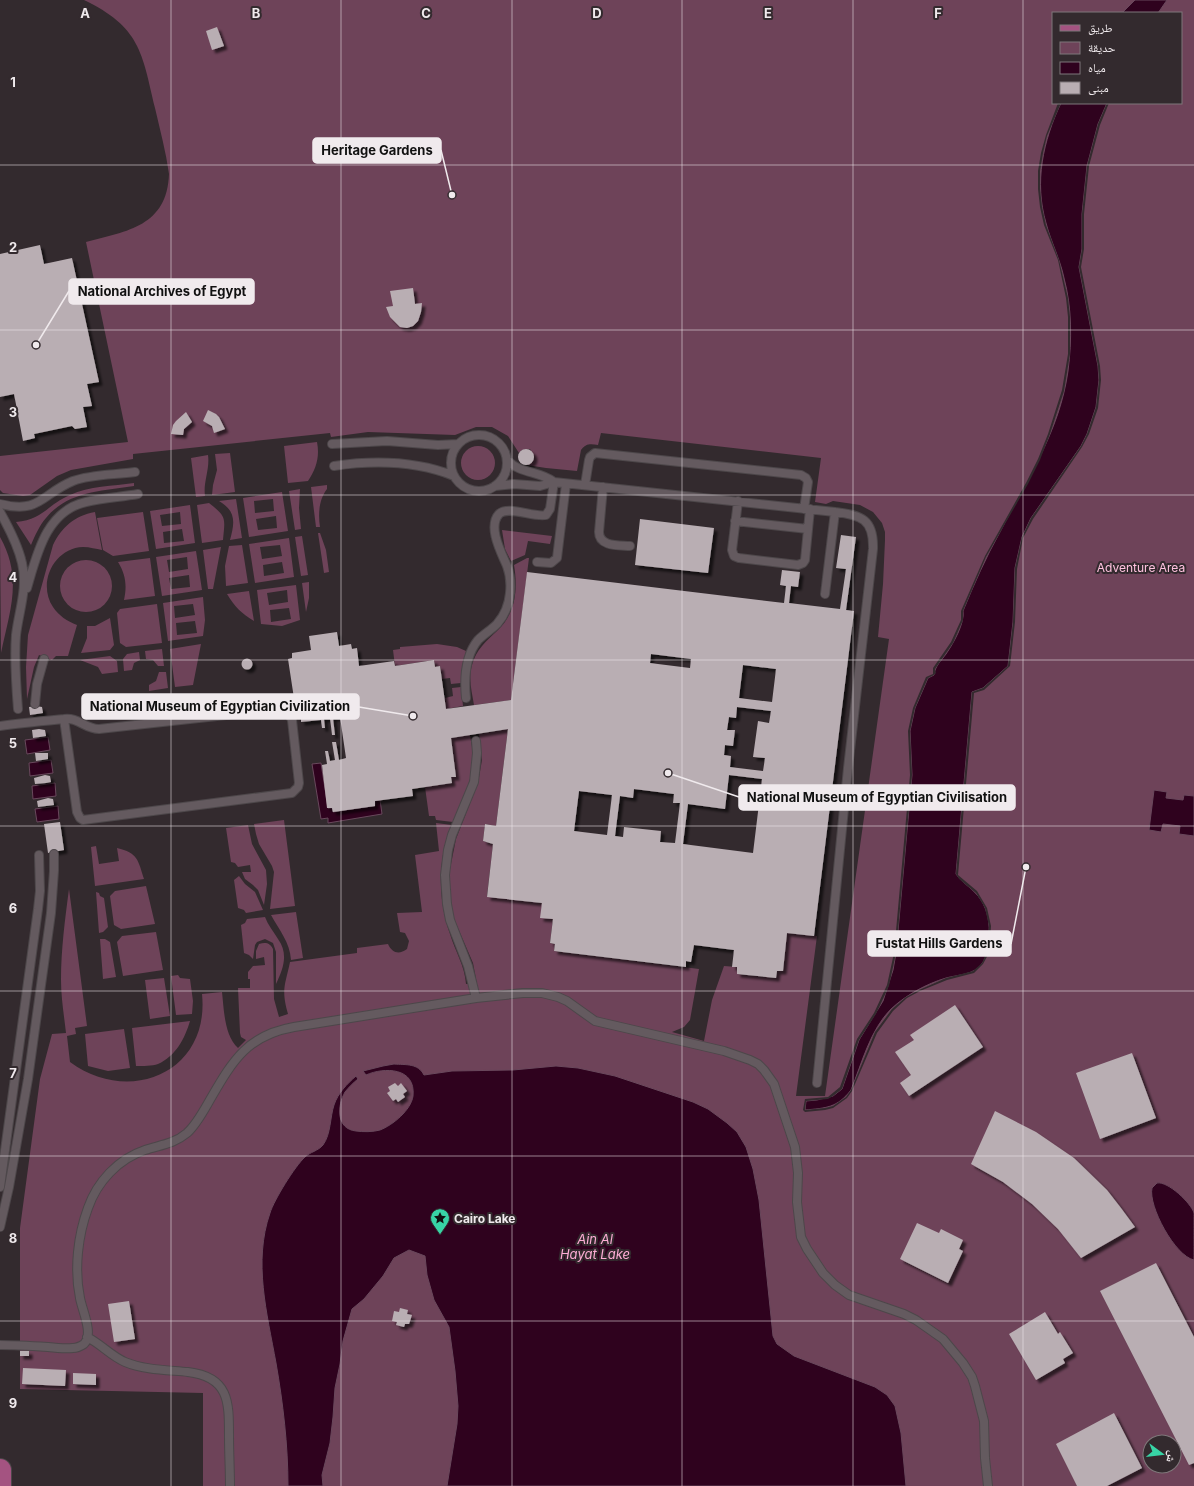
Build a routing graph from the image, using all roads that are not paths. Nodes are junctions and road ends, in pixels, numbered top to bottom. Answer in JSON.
{"nodes":[{"id":1,"x":332,"y":444,"type":"dead end"},
{"id":2,"x":458,"y":444,"type":"junction"},
{"id":3,"x":507,"y":460,"type":"junction"},
{"id":4,"x":334,"y":466,"type":"dead end"},
{"id":5,"x":135,"y":472,"type":"dead end"},
{"id":6,"x":454,"y":476,"type":"junction"},
{"id":7,"x":554,"y":482,"type":"junction"},
{"id":8,"x":566,"y":484,"type":"junction"},
{"id":9,"x":585,"y":485,"type":"junction"},
{"id":10,"x":495,"y":486,"type":"junction"},
{"id":11,"x":603,"y":487,"type":"junction"},
{"id":12,"x":138,"y":494,"type":"dead end"},
{"id":13,"x":738,"y":501,"type":"junction"},
{"id":14,"x":0,"y":504,"type":"edge"},
{"id":15,"x":807,"y":509,"type":"junction"},
{"id":16,"x":0,"y":512,"type":"edge"},
{"id":17,"x":835,"y":512,"type":"junction"},
{"id":18,"x":735,"y":521,"type":"junction"},
{"id":19,"x":808,"y":529,"type":"junction"},
{"id":20,"x":630,"y":546,"type":"dead end"},
{"id":21,"x":537,"y":562,"type":"dead end"},
{"id":22,"x":825,"y":594,"type":"dead end"},
{"id":23,"x":23,"y":601,"type":"junction"},
{"id":24,"x":44,"y":659,"type":"dead end"},
{"id":25,"x":466,"y":698,"type":"dead end"},
{"id":26,"x":35,"y":704,"type":"dead end"},
{"id":27,"x":18,"y":709,"type":"dead end"},
{"id":28,"x":64,"y":719,"type":"junction"},
{"id":29,"x":0,"y":726,"type":"edge"},
{"id":30,"x":476,"y":741,"type":"dead end"},
{"id":31,"x":39,"y":854,"type":"dead end"},
{"id":32,"x":54,"y":854,"type":"dead end"},
{"id":33,"x":476,"y":998,"type":"junction"},
{"id":34,"x":817,"y":1084,"type":"dead end"},
{"id":35,"x":0,"y":1187,"type":"edge"},
{"id":36,"x":0,"y":1228,"type":"edge"},
{"id":37,"x":87,"y":1337,"type":"junction"},
{"id":38,"x":0,"y":1345,"type":"edge"},
{"id":39,"x":0,"y":1470,"type":"edge"},
{"id":40,"x":0,"y":1486,"type":"edge"},
{"id":41,"x":230,"y":1486,"type":"edge"},
{"id":42,"x":988,"y":1486,"type":"edge"}],
"edges":[{"from":1,"to":2,"type":"lane"},
{"from":2,"to":3,"type":"lane"},
{"from":2,"to":6,"type":"lane"},
{"from":3,"to":7,"type":"lane"},
{"from":3,"to":10,"type":"lane"},
{"from":4,"to":6,"type":"lane"},
{"from":5,"to":14,"type":"lane"},
{"from":6,"to":10,"type":"lane"},
{"from":7,"to":8,"type":"lane"},
{"from":7,"to":10,"type":"lane"},
{"from":7,"to":25,"type":"lane"},
{"from":8,"to":9,"type":"lane"},
{"from":8,"to":21,"type":"lane"},
{"from":9,"to":11,"type":"lane"},
{"from":9,"to":15,"type":"lane"},
{"from":11,"to":13,"type":"lane"},
{"from":11,"to":20,"type":"lane"},
{"from":12,"to":23,"type":"lane"},
{"from":13,"to":15,"type":"lane"},
{"from":13,"to":18,"type":"lane"},
{"from":15,"to":17,"type":"lane"},
{"from":15,"to":19,"type":"lane"},
{"from":16,"to":23,"type":"lane"},
{"from":17,"to":22,"type":"lane"},
{"from":17,"to":34,"type":"lane"},
{"from":18,"to":19,"type":"lane"},
{"from":18,"to":19,"type":"lane"},
{"from":23,"to":27,"type":"lane"},
{"from":24,"to":26,"type":"lane"},
{"from":28,"to":28,"type":"lane"},
{"from":28,"to":29,"type":"lane"},
{"from":30,"to":33,"type":"lane"},
{"from":31,"to":35,"type":"lane"},
{"from":32,"to":36,"type":"lane"},
{"from":33,"to":37,"type":"lane"},
{"from":33,"to":42,"type":"lane"},
{"from":37,"to":38,"type":"lane"},
{"from":37,"to":41,"type":"lane"},
{"from":39,"to":40,"type":"main road"}]}
